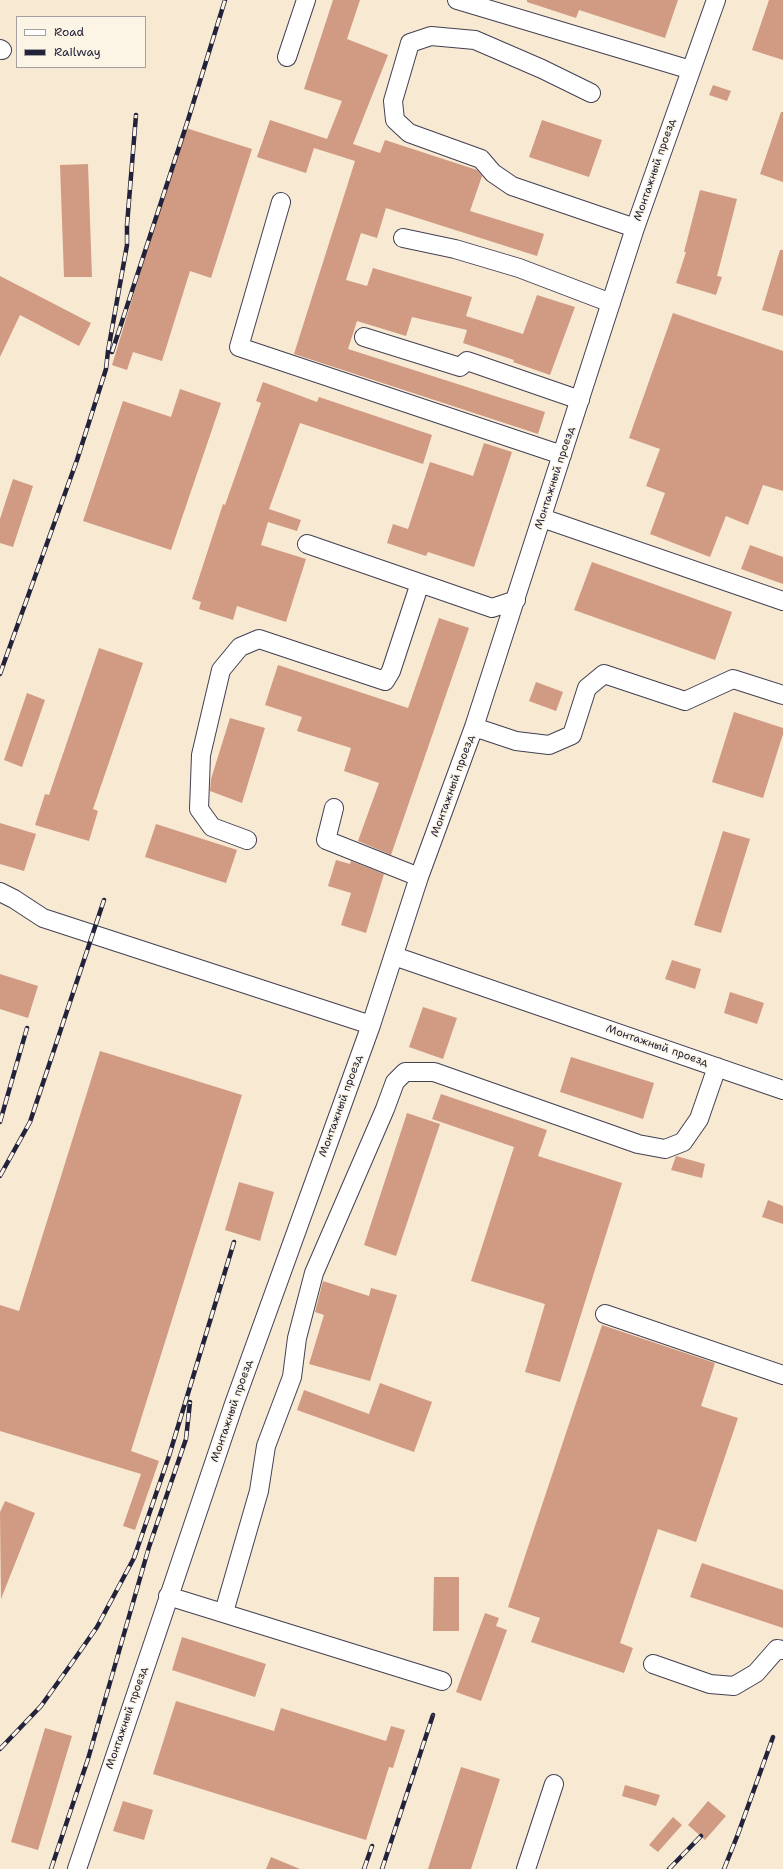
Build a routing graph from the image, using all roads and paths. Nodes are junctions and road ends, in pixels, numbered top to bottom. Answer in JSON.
{"nodes":[{"id":1,"x":306,"y":0,"type":"edge"},
{"id":2,"x":457,"y":0,"type":"edge"},
{"id":3,"x":716,"y":0,"type":"edge"},
{"id":4,"x":287,"y":57,"type":"dead end"},
{"id":5,"x":691,"y":70,"type":"junction"},
{"id":6,"x":591,"y":93,"type":"dead end"},
{"id":7,"x":280,"y":202,"type":"dead end"},
{"id":8,"x":635,"y":228,"type":"junction"},
{"id":9,"x":403,"y":238,"type":"dead end"},
{"id":10,"x":611,"y":303,"type":"junction"},
{"id":11,"x":364,"y":337,"type":"dead end"},
{"id":12,"x":580,"y":400,"type":"junction"},
{"id":13,"x":562,"y":455,"type":"junction"},
{"id":14,"x":542,"y":518,"type":"junction"},
{"id":15,"x":307,"y":544,"type":"dead end"},
{"id":16,"x":420,"y":583,"type":"junction"},
{"id":17,"x":516,"y":600,"type":"junction"},
{"id":18,"x":783,"y":602,"type":"edge"},
{"id":19,"x":783,"y":695,"type":"edge"},
{"id":20,"x":474,"y":727,"type":"junction"},
{"id":21,"x":334,"y":808,"type":"dead end"},
{"id":22,"x":247,"y":840,"type":"dead end"},
{"id":23,"x":419,"y":877,"type":"junction"},
{"id":24,"x":0,"y":892,"type":"edge"},
{"id":25,"x":394,"y":956,"type":"junction"},
{"id":26,"x":370,"y":1025,"type":"junction"},
{"id":27,"x":717,"y":1067,"type":"junction"},
{"id":28,"x":783,"y":1090,"type":"edge"},
{"id":29,"x":605,"y":1314,"type":"dead end"},
{"id":30,"x":783,"y":1375,"type":"edge"},
{"id":31,"x":168,"y":1596,"type":"junction"},
{"id":32,"x":224,"y":1612,"type":"junction"},
{"id":33,"x":783,"y":1650,"type":"edge"},
{"id":34,"x":653,"y":1664,"type":"dead end"},
{"id":35,"x":442,"y":1681,"type":"dead end"},
{"id":36,"x":554,"y":1784,"type":"dead end"},
{"id":37,"x":77,"y":1869,"type":"edge"},
{"id":38,"x":526,"y":1869,"type":"edge"}],
"edges":[{"from":1,"to":4,"type":"street"},
{"from":2,"to":5,"type":"street"},
{"from":3,"to":5,"type":"street","name":"Монтажный проезд"},
{"from":5,"to":8,"type":"street","name":"Монтажный проезд"},
{"from":6,"to":8,"type":"street"},
{"from":7,"to":13,"type":"street"},
{"from":8,"to":10,"type":"street","name":"Монтажный проезд"},
{"from":9,"to":10,"type":"street"},
{"from":10,"to":12,"type":"street","name":"Монтажный проезд"},
{"from":11,"to":12,"type":"street"},
{"from":12,"to":13,"type":"street","name":"Монтажный проезд"},
{"from":13,"to":14,"type":"street","name":"Монтажный проезд"},
{"from":14,"to":17,"type":"street","name":"Монтажный проезд"},
{"from":14,"to":18,"type":"street"},
{"from":15,"to":16,"type":"street"},
{"from":16,"to":17,"type":"street"},
{"from":16,"to":22,"type":"street"},
{"from":17,"to":20,"type":"street","name":"Монтажный проезд"},
{"from":19,"to":20,"type":"street"},
{"from":20,"to":23,"type":"street","name":"Монтажный проезд"},
{"from":21,"to":23,"type":"street"},
{"from":23,"to":25,"type":"street","name":"Монтажный проезд"},
{"from":24,"to":26,"type":"street"},
{"from":25,"to":26,"type":"street","name":"Монтажный проезд"},
{"from":25,"to":27,"type":"street","name":"Монтажный проезд"},
{"from":26,"to":31,"type":"street","name":"Монтажный проезд"},
{"from":27,"to":28,"type":"street","name":"Монтажный проезд"},
{"from":27,"to":32,"type":"street"},
{"from":29,"to":30,"type":"street"},
{"from":31,"to":32,"type":"street"},
{"from":31,"to":37,"type":"street","name":"Монтажный проезд"},
{"from":32,"to":35,"type":"street"},
{"from":33,"to":34,"type":"street"},
{"from":36,"to":38,"type":"street"}]}
